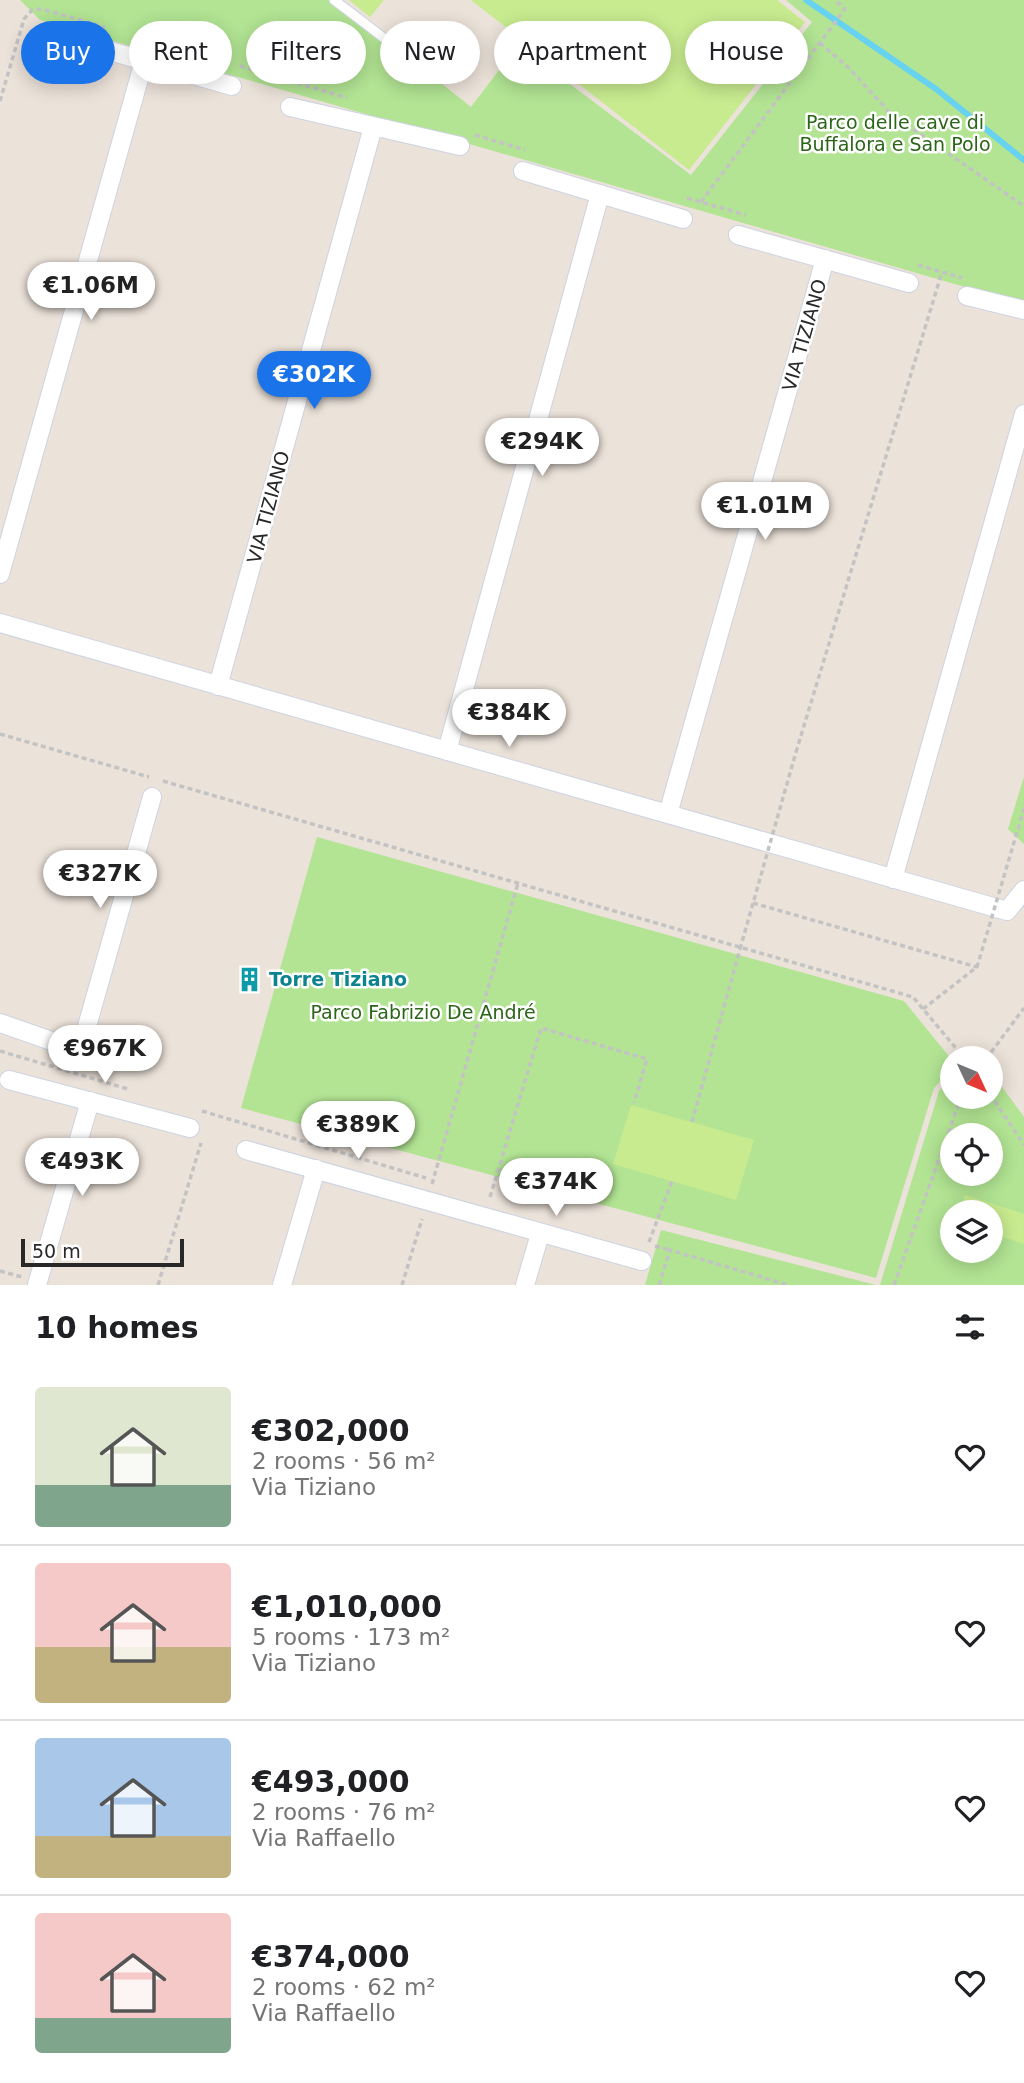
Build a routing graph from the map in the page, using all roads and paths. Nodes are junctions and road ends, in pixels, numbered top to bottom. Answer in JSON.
{"nodes":[{"id":1,"x":334,"y":0,"type":"edge"},
{"id":2,"x":835,"y":0,"type":"edge"},
{"id":3,"x":23,"y":21,"type":"edge"},
{"id":4,"x":84,"y":21,"type":"edge"},
{"id":5,"x":21,"y":29,"type":"edge"},
{"id":6,"x":380,"y":35,"type":"edge"},
{"id":7,"x":820,"y":43,"type":"junction"},
{"id":8,"x":232,"y":64,"type":"edge"},
{"id":9,"x":138,"y":84,"type":"edge"},
{"id":10,"x":225,"y":84,"type":"edge"},
{"id":11,"x":232,"y":86,"type":"dead end"},
{"id":12,"x":359,"y":101,"type":"dead end"},
{"id":13,"x":0,"y":102,"type":"edge"},
{"id":14,"x":290,"y":107,"type":"dead end"},
{"id":15,"x":373,"y":127,"type":"junction"},
{"id":16,"x":462,"y":139,"type":"joint"},
{"id":17,"x":530,"y":152,"type":"dead end"},
{"id":18,"x":523,"y":171,"type":"dead end"},
{"id":19,"x":600,"y":194,"type":"junction"},
{"id":20,"x":675,"y":194,"type":"dead end"},
{"id":21,"x":701,"y":202,"type":"junction"},
{"id":22,"x":1024,"y":206,"type":"edge"},
{"id":23,"x":755,"y":217,"type":"dead end"},
{"id":24,"x":682,"y":219,"type":"dead end"},
{"id":25,"x":738,"y":235,"type":"dead end"},
{"id":26,"x":825,"y":259,"type":"junction"},
{"id":27,"x":915,"y":264,"type":"dead end"},
{"id":28,"x":942,"y":272,"type":"junction"},
{"id":29,"x":909,"y":283,"type":"dead end"},
{"id":30,"x":966,"y":287,"type":"joint"},
{"id":31,"x":1024,"y":310,"type":"edge"},
{"id":32,"x":1024,"y":414,"type":"edge"},
{"id":33,"x":0,"y":574,"type":"edge"},
{"id":34,"x":0,"y":623,"type":"edge"},
{"id":35,"x":218,"y":686,"type":"junction"},
{"id":36,"x":0,"y":734,"type":"edge"},
{"id":37,"x":447,"y":751,"type":"junction"},
{"id":38,"x":152,"y":797,"type":"dead end"},
{"id":39,"x":1024,"y":809,"type":"edge"},
{"id":40,"x":668,"y":814,"type":"junction"},
{"id":41,"x":893,"y":879,"type":"junction"},
{"id":42,"x":518,"y":883,"type":"junction"},
{"id":43,"x":1024,"y":890,"type":"edge"},
{"id":44,"x":753,"y":903,"type":"junction"},
{"id":45,"x":740,"y":949,"type":"junction"},
{"id":46,"x":977,"y":967,"type":"junction"},
{"id":47,"x":1024,"y":1008,"type":"edge"},
{"id":48,"x":923,"y":1009,"type":"junction"},
{"id":49,"x":0,"y":1023,"type":"edge"},
{"id":50,"x":954,"y":1046,"type":"edge"},
{"id":51,"x":996,"y":1046,"type":"edge"},
{"id":52,"x":0,"y":1051,"type":"edge"},
{"id":53,"x":9,"y":1080,"type":"dead end"},
{"id":54,"x":131,"y":1090,"type":"dead end"},
{"id":55,"x":90,"y":1101,"type":"junction"},
{"id":56,"x":634,"y":1103,"type":"dead end"},
{"id":57,"x":197,"y":1110,"type":"dead end"},
{"id":58,"x":956,"y":1110,"type":"edge"},
{"id":59,"x":1001,"y":1110,"type":"edge"},
{"id":60,"x":210,"y":1113,"type":"junction"},
{"id":61,"x":692,"y":1122,"type":"dead end"},
{"id":62,"x":199,"y":1131,"type":"junction"},
{"id":63,"x":1024,"y":1145,"type":"edge"},
{"id":64,"x":246,"y":1150,"type":"dead end"},
{"id":65,"x":316,"y":1169,"type":"junction"},
{"id":66,"x":434,"y":1180,"type":"junction"},
{"id":67,"x":672,"y":1181,"type":"dead end"},
{"id":68,"x":445,"y":1184,"type":"dead end"},
{"id":69,"x":479,"y":1194,"type":"dead end"},
{"id":70,"x":428,"y":1200,"type":"junction"},
{"id":71,"x":540,"y":1234,"type":"junction"},
{"id":72,"x":670,"y":1250,"type":"junction"},
{"id":73,"x":642,"y":1261,"type":"dead end"},
{"id":74,"x":37,"y":1285,"type":"edge"},
{"id":75,"x":158,"y":1285,"type":"edge"},
{"id":76,"x":282,"y":1285,"type":"edge"},
{"id":77,"x":402,"y":1285,"type":"edge"},
{"id":78,"x":525,"y":1285,"type":"edge"},
{"id":79,"x":659,"y":1285,"type":"edge"},
{"id":80,"x":788,"y":1285,"type":"edge"},
{"id":81,"x":894,"y":1285,"type":"edge"}],
"edges":[{"from":1,"to":6,"type":"lane"},
{"from":2,"to":7,"type":"path"},
{"from":3,"to":4,"type":"path"},
{"from":5,"to":13,"type":"path"},
{"from":7,"to":21,"type":"path"},
{"from":7,"to":22,"type":"path"},
{"from":8,"to":12,"type":"path"},
{"from":9,"to":33,"type":"street"},
{"from":10,"to":11,"type":"street"},
{"from":14,"to":15,"type":"street"},
{"from":15,"to":16,"type":"street"},
{"from":15,"to":35,"type":"street","name":"VIA TIZIANO"},
{"from":16,"to":17,"type":"path"},
{"from":18,"to":19,"type":"street"},
{"from":19,"to":24,"type":"street"},
{"from":19,"to":37,"type":"street"},
{"from":20,"to":21,"type":"path"},
{"from":21,"to":23,"type":"path"},
{"from":25,"to":26,"type":"street","name":"VIA TIZIANO"},
{"from":26,"to":29,"type":"street","name":"VIA TIZIANO"},
{"from":26,"to":40,"type":"street","name":"VIA TIZIANO"},
{"from":27,"to":28,"type":"path"},
{"from":28,"to":30,"type":"path"},
{"from":28,"to":44,"type":"path","bridge":true},
{"from":30,"to":31,"type":"street"},
{"from":32,"to":41,"type":"street"},
{"from":34,"to":35,"type":"street"},
{"from":35,"to":37,"type":"street"},
{"from":36,"to":42,"type":"path"},
{"from":37,"to":40,"type":"street"},
{"from":38,"to":49,"type":"street"},
{"from":39,"to":46,"type":"path","bridge":true},
{"from":40,"to":41,"type":"street"},
{"from":41,"to":43,"type":"street"},
{"from":42,"to":45,"type":"path"},
{"from":42,"to":66,"type":"path"},
{"from":44,"to":45,"type":"path","bridge":true},
{"from":44,"to":46,"type":"path"},
{"from":45,"to":48,"type":"path"},
{"from":45,"to":61,"type":"path"},
{"from":46,"to":48,"type":"path","bridge":true},
{"from":47,"to":51,"type":"path"},
{"from":48,"to":50,"type":"path"},
{"from":52,"to":54,"type":"path"},
{"from":53,"to":55,"type":"street"},
{"from":55,"to":62,"type":"street"},
{"from":55,"to":74,"type":"street"},
{"from":56,"to":69,"type":"path"},
{"from":57,"to":60,"type":"path"},
{"from":58,"to":81,"type":"path"},
{"from":59,"to":63,"type":"path"},
{"from":60,"to":62,"type":"path"},
{"from":60,"to":66,"type":"path"},
{"from":62,"to":75,"type":"path"},
{"from":64,"to":65,"type":"street"},
{"from":65,"to":70,"type":"street"},
{"from":65,"to":76,"type":"street"},
{"from":66,"to":68,"type":"path"},
{"from":66,"to":70,"type":"path"},
{"from":67,"to":72,"type":"path"},
{"from":70,"to":71,"type":"street"},
{"from":70,"to":77,"type":"path"},
{"from":71,"to":73,"type":"street"},
{"from":71,"to":78,"type":"street"},
{"from":72,"to":79,"type":"path"},
{"from":72,"to":80,"type":"path"}]}
